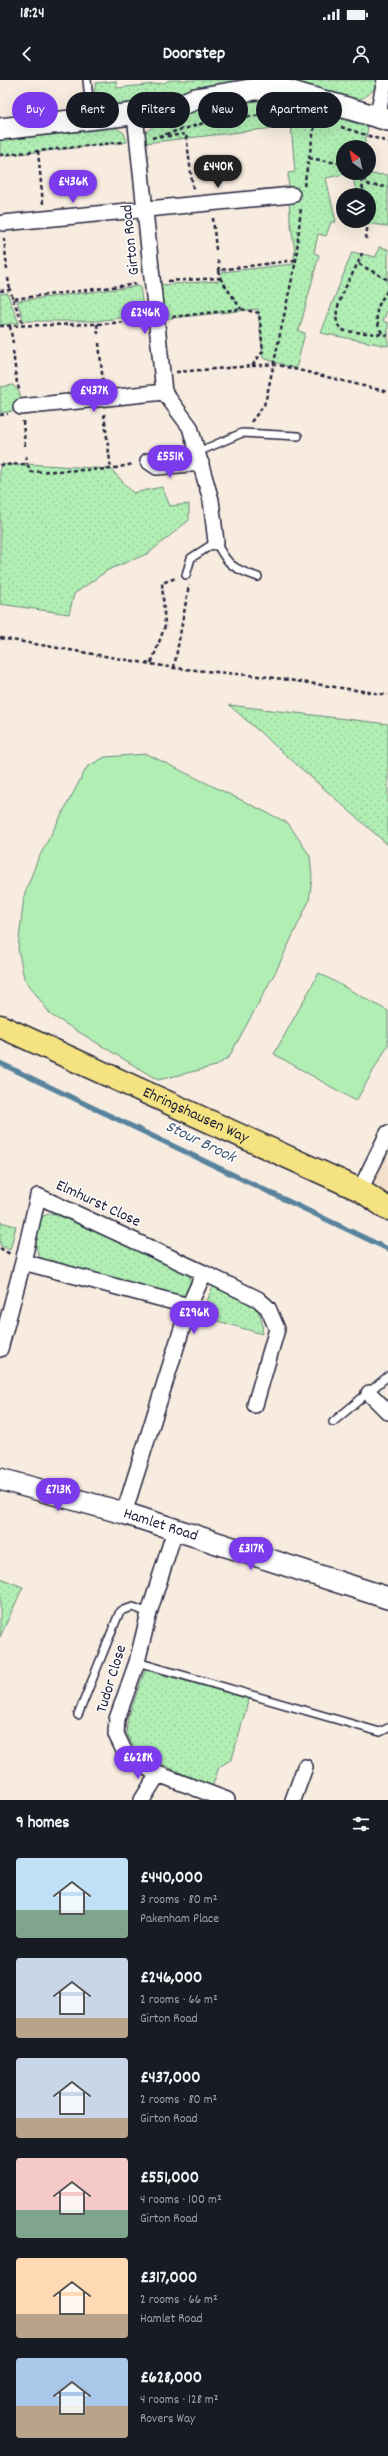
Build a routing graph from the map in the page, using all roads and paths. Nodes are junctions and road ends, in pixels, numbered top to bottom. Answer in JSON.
{"nodes":[{"id":1,"x":87,"y":80,"type":"edge"},
{"id":2,"x":386,"y":80,"type":"edge"},
{"id":3,"x":281,"y":84,"type":"edge"},
{"id":4,"x":256,"y":85,"type":"edge"},
{"id":5,"x":88,"y":92,"type":"edge"},
{"id":6,"x":190,"y":103,"type":"edge"},
{"id":7,"x":256,"y":114,"type":"edge"},
{"id":8,"x":382,"y":119,"type":"edge"},
{"id":9,"x":66,"y":122,"type":"edge"},
{"id":10,"x":137,"y":128,"type":"edge"},
{"id":11,"x":314,"y":128,"type":"edge"},
{"id":12,"x":342,"y":128,"type":"edge"},
{"id":13,"x":0,"y":129,"type":"edge"},
{"id":14,"x":156,"y":137,"type":"junction"},
{"id":15,"x":138,"y":140,"type":"junction"},
{"id":16,"x":388,"y":142,"type":"edge"},
{"id":17,"x":38,"y":151,"type":"junction"},
{"id":18,"x":0,"y":154,"type":"edge"},
{"id":19,"x":309,"y":158,"type":"junction"},
{"id":20,"x":336,"y":163,"type":"edge"},
{"id":21,"x":363,"y":180,"type":"edge"},
{"id":22,"x":388,"y":187,"type":"edge"},
{"id":23,"x":299,"y":195,"type":"junction"},
{"id":24,"x":211,"y":203,"type":"junction"},
{"id":25,"x":195,"y":204,"type":"junction"},
{"id":26,"x":146,"y":210,"type":"junction"},
{"id":27,"x":45,"y":220,"type":"junction"},
{"id":28,"x":3,"y":223,"type":"joint"},
{"id":29,"x":367,"y":228,"type":"edge"},
{"id":30,"x":366,"y":238,"type":"dead end"},
{"id":31,"x":216,"y":250,"type":"dead end"},
{"id":32,"x":362,"y":253,"type":"dead end"},
{"id":33,"x":218,"y":260,"type":"dead end"},
{"id":34,"x":296,"y":260,"type":"junction"},
{"id":35,"x":359,"y":264,"type":"junction"},
{"id":36,"x":7,"y":269,"type":"dead end"},
{"id":37,"x":219,"y":270,"type":"junction"},
{"id":38,"x":8,"y":278,"type":"dead end"},
{"id":39,"x":220,"y":278,"type":"junction"},
{"id":40,"x":388,"y":280,"type":"edge"},
{"id":41,"x":153,"y":282,"type":"junction"},
{"id":42,"x":10,"y":290,"type":"junction"},
{"id":43,"x":388,"y":290,"type":"edge"},
{"id":44,"x":0,"y":291,"type":"edge"},
{"id":45,"x":13,"y":299,"type":"junction"},
{"id":46,"x":241,"y":309,"type":"dead end"},
{"id":47,"x":23,"y":324,"type":"dead end"},
{"id":48,"x":97,"y":324,"type":"dead end"},
{"id":49,"x":10,"y":326,"type":"dead end"},
{"id":50,"x":98,"y":334,"type":"dead end"},
{"id":51,"x":382,"y":334,"type":"junction"},
{"id":52,"x":388,"y":335,"type":"edge"},
{"id":53,"x":13,"y":343,"type":"dead end"},
{"id":54,"x":13,"y":351,"type":"dead end"},
{"id":55,"x":274,"y":364,"type":"junction"},
{"id":56,"x":252,"y":366,"type":"dead end"},
{"id":57,"x":164,"y":392,"type":"junction"},
{"id":58,"x":388,"y":392,"type":"edge"},
{"id":59,"x":21,"y":407,"type":"junction"},
{"id":60,"x":242,"y":433,"type":"junction"},
{"id":61,"x":298,"y":436,"type":"dead end"},
{"id":62,"x":25,"y":446,"type":"dead end"},
{"id":63,"x":26,"y":456,"type":"dead end"},
{"id":64,"x":200,"y":457,"type":"junction"},
{"id":65,"x":148,"y":461,"type":"joint"},
{"id":66,"x":28,"y":464,"type":"junction"},
{"id":67,"x":0,"y":465,"type":"edge"},
{"id":68,"x":216,"y":542,"type":"junction"},
{"id":69,"x":186,"y":575,"type":"junction"},
{"id":70,"x":258,"y":577,"type":"dead end"},
{"id":71,"x":0,"y":638,"type":"edge"},
{"id":72,"x":152,"y":659,"type":"dead end"},
{"id":73,"x":151,"y":664,"type":"junction"},
{"id":74,"x":174,"y":668,"type":"junction"},
{"id":75,"x":388,"y":695,"type":"edge"},
{"id":76,"x":0,"y":1026,"type":"edge"},
{"id":77,"x":386,"y":1141,"type":"edge"},
{"id":78,"x":360,"y":1190,"type":"junction"},
{"id":79,"x":388,"y":1209,"type":"edge"},
{"id":80,"x":23,"y":1262,"type":"junction"},
{"id":81,"x":204,"y":1273,"type":"junction"},
{"id":82,"x":189,"y":1306,"type":"junction"},
{"id":83,"x":0,"y":1349,"type":"edge"},
{"id":84,"x":388,"y":1376,"type":"edge"},
{"id":85,"x":369,"y":1394,"type":"junction"},
{"id":86,"x":255,"y":1405,"type":"dead end"},
{"id":87,"x":388,"y":1412,"type":"edge"},
{"id":88,"x":333,"y":1422,"type":"dead end"},
{"id":89,"x":0,"y":1479,"type":"edge"},
{"id":90,"x":124,"y":1513,"type":"junction"},
{"id":91,"x":175,"y":1530,"type":"junction"},
{"id":92,"x":388,"y":1598,"type":"edge"},
{"id":93,"x":149,"y":1613,"type":"junction"},
{"id":94,"x":137,"y":1662,"type":"junction"},
{"id":95,"x":78,"y":1715,"type":"dead end"},
{"id":96,"x":388,"y":1728,"type":"edge"},
{"id":97,"x":305,"y":1767,"type":"dead end"},
{"id":98,"x":158,"y":1774,"type":"junction"},
{"id":99,"x":142,"y":1800,"type":"edge"},
{"id":100,"x":227,"y":1800,"type":"edge"},
{"id":101,"x":293,"y":1800,"type":"edge"}],
"edges":[{"from":1,"to":5,"type":"lane"},
{"from":2,"to":8,"type":"street"},
{"from":3,"to":4,"type":"street"},
{"from":3,"to":8,"type":"street"},
{"from":4,"to":6,"type":"street"},
{"from":7,"to":14,"type":"path"},
{"from":9,"to":13,"type":"street"},
{"from":10,"to":15,"type":"street","name":"Girton Road"},
{"from":11,"to":19,"type":"path"},
{"from":12,"to":16,"type":"path"},
{"from":14,"to":15,"type":"path"},
{"from":14,"to":25,"type":"path"},
{"from":15,"to":17,"type":"path"},
{"from":15,"to":26,"type":"street","name":"Girton Road"},
{"from":17,"to":18,"type":"path"},
{"from":17,"to":27,"type":"path"},
{"from":19,"to":20,"type":"path"},
{"from":19,"to":23,"type":"path"},
{"from":21,"to":22,"type":"path"},
{"from":23,"to":24,"type":"street"},
{"from":23,"to":34,"type":"path"},
{"from":24,"to":25,"type":"street"},
{"from":24,"to":31,"type":"path"},
{"from":25,"to":26,"type":"street"},
{"from":26,"to":27,"type":"street"},
{"from":26,"to":41,"type":"street","name":"Girton Road"},
{"from":27,"to":28,"type":"street"},
{"from":28,"to":36,"type":"path"},
{"from":29,"to":30,"type":"path"},
{"from":32,"to":35,"type":"path"},
{"from":33,"to":37,"type":"path"},
{"from":34,"to":37,"type":"path"},
{"from":34,"to":55,"type":"path"},
{"from":35,"to":40,"type":"path"},
{"from":35,"to":51,"type":"path"},
{"from":37,"to":39,"type":"path"},
{"from":38,"to":42,"type":"path"},
{"from":39,"to":41,"type":"path"},
{"from":39,"to":46,"type":"path"},
{"from":41,"to":45,"type":"path"},
{"from":41,"to":57,"type":"street","name":"Girton Road"},
{"from":42,"to":44,"type":"path"},
{"from":42,"to":45,"type":"path"},
{"from":43,"to":51,"type":"path"},
{"from":45,"to":47,"type":"path"},
{"from":48,"to":50,"type":"path"},
{"from":49,"to":53,"type":"path"},
{"from":51,"to":52,"type":"path"},
{"from":54,"to":59,"type":"path"},
{"from":55,"to":56,"type":"path"},
{"from":55,"to":58,"type":"path"},
{"from":55,"to":60,"type":"path"},
{"from":57,"to":59,"type":"street"},
{"from":57,"to":64,"type":"street"},
{"from":59,"to":62,"type":"path"},
{"from":60,"to":61,"type":"lane"},
{"from":60,"to":64,"type":"lane"},
{"from":63,"to":66,"type":"path"},
{"from":64,"to":65,"type":"street"},
{"from":64,"to":68,"type":"street"},
{"from":65,"to":66,"type":"path"},
{"from":66,"to":67,"type":"path"},
{"from":68,"to":69,"type":"lane"},
{"from":68,"to":70,"type":"lane"},
{"from":69,"to":73,"type":"path"},
{"from":69,"to":74,"type":"path"},
{"from":71,"to":73,"type":"path"},
{"from":72,"to":73,"type":"path"},
{"from":73,"to":74,"type":"path"},
{"from":74,"to":75,"type":"path"},
{"from":76,"to":78,"type":"main road","name":"Ehringshausen Way"},
{"from":77,"to":78,"type":"street"},
{"from":78,"to":79,"type":"main road","name":"Ehringshausen Way"},
{"from":80,"to":81,"type":"street","name":"Elmhurst Close"},
{"from":80,"to":82,"type":"street"},
{"from":80,"to":83,"type":"street","name":"Elmhurst Close"},
{"from":81,"to":82,"type":"street"},
{"from":81,"to":86,"type":"street","name":"Elmhurst Close"},
{"from":82,"to":90,"type":"street"},
{"from":84,"to":85,"type":"lane"},
{"from":85,"to":87,"type":"street"},
{"from":85,"to":88,"type":"lane"},
{"from":89,"to":90,"type":"street","name":"Hamlet Road"},
{"from":90,"to":91,"type":"street","name":"Hamlet Road"},
{"from":91,"to":92,"type":"street","name":"Hamlet Road"},
{"from":91,"to":93,"type":"street","name":"Tudor Close"},
{"from":93,"to":94,"type":"street","name":"Tudor Close"},
{"from":93,"to":95,"type":"lane"},
{"from":94,"to":96,"type":"lane"},
{"from":94,"to":98,"type":"street","name":"Tudor Close"},
{"from":97,"to":101,"type":"street"},
{"from":98,"to":99,"type":"street"},
{"from":98,"to":100,"type":"street","name":"Tudor Close"}]}
